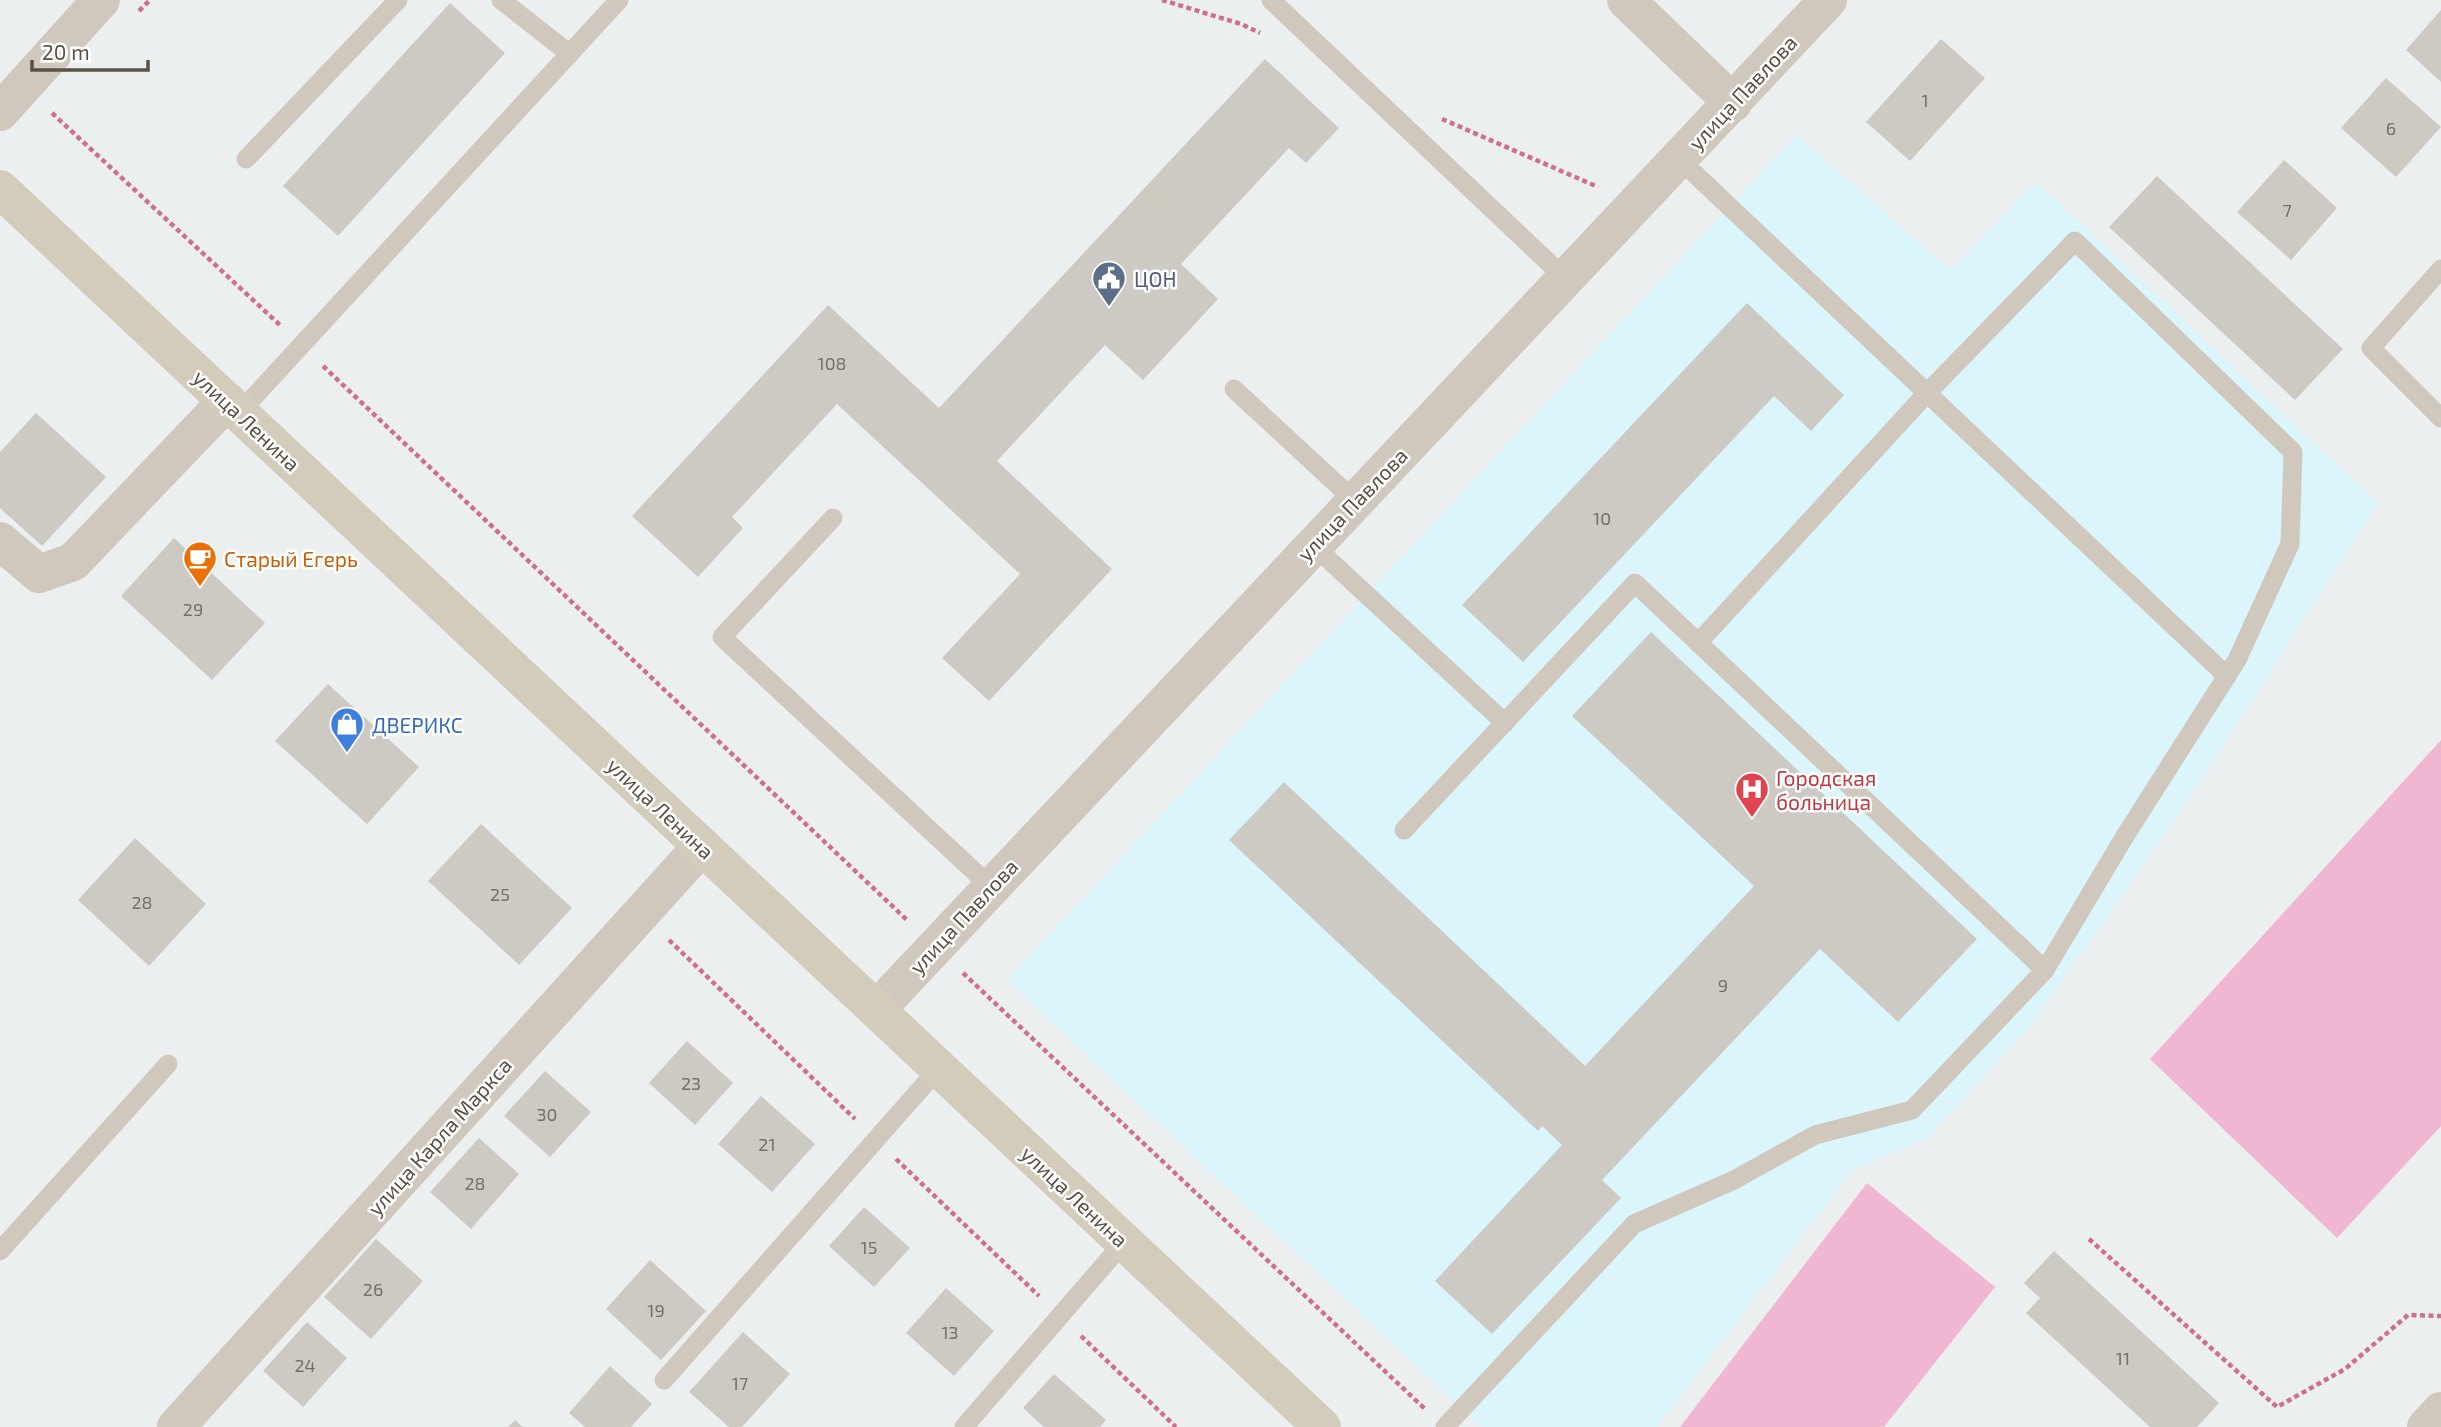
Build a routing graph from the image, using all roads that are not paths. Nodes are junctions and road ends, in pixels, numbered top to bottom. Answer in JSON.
{"nodes":[{"id":1,"x":102,"y":0,"type":"edge"},
{"id":2,"x":398,"y":0,"type":"edge"},
{"id":3,"x":501,"y":0,"type":"edge"},
{"id":4,"x":619,"y":0,"type":"edge"},
{"id":5,"x":1271,"y":0,"type":"edge"},
{"id":6,"x":1626,"y":0,"type":"edge"},
{"id":7,"x":1828,"y":0,"type":"edge"},
{"id":8,"x":570,"y":54,"type":"junction"},
{"id":9,"x":12,"y":99,"type":"edge"},
{"id":10,"x":1733,"y":103,"type":"junction"},
{"id":11,"x":246,"y":159,"type":"dead end"},
{"id":12,"x":1679,"y":159,"type":"junction"},
{"id":13,"x":0,"y":189,"type":"edge"},
{"id":14,"x":2441,"y":269,"type":"edge"},
{"id":15,"x":1565,"y":278,"type":"junction"},
{"id":16,"x":1234,"y":389,"type":"dead end"},
{"id":17,"x":1927,"y":393,"type":"junction"},
{"id":18,"x":233,"y":407,"type":"junction"},
{"id":19,"x":2441,"y":418,"type":"edge"},
{"id":20,"x":1355,"y":501,"type":"junction"},
{"id":21,"x":832,"y":519,"type":"dead end"},
{"id":22,"x":0,"y":541,"type":"edge"},
{"id":23,"x":1313,"y":545,"type":"junction"},
{"id":24,"x":1698,"y":643,"type":"junction"},
{"id":25,"x":2227,"y":677,"type":"junction"},
{"id":26,"x":1505,"y":723,"type":"junction"},
{"id":27,"x":1404,"y":830,"type":"dead end"},
{"id":28,"x":702,"y":846,"type":"junction"},
{"id":29,"x":990,"y":886,"type":"junction"},
{"id":30,"x":2045,"y":970,"type":"junction"},
{"id":31,"x":877,"y":1009,"type":"junction"},
{"id":32,"x":168,"y":1064,"type":"dead end"},
{"id":33,"x":939,"y":1068,"type":"junction"},
{"id":34,"x":1124,"y":1242,"type":"junction"},
{"id":35,"x":0,"y":1251,"type":"edge"},
{"id":36,"x":664,"y":1380,"type":"dead end"},
{"id":37,"x":2441,"y":1411,"type":"edge"},
{"id":38,"x":176,"y":1427,"type":"edge"},
{"id":39,"x":964,"y":1427,"type":"edge"},
{"id":40,"x":1322,"y":1427,"type":"edge"},
{"id":41,"x":1445,"y":1427,"type":"edge"},
{"id":42,"x":2426,"y":1427,"type":"edge"}],
"edges":[{"from":1,"to":9,"type":"street"},
{"from":2,"to":11,"type":"lane"},
{"from":3,"to":8,"type":"lane"},
{"from":4,"to":8,"type":"lane"},
{"from":5,"to":15,"type":"lane"},
{"from":6,"to":10,"type":"street"},
{"from":7,"to":10,"type":"street","name":"улица Павлова"},
{"from":8,"to":18,"type":"lane"},
{"from":10,"to":12,"type":"street","name":"улица Павлова"},
{"from":12,"to":15,"type":"street","name":"улица Павлова"},
{"from":12,"to":17,"type":"lane"},
{"from":13,"to":18,"type":"street","name":"улица Ленина"},
{"from":14,"to":19,"type":"lane"},
{"from":15,"to":20,"type":"street","name":"улица Павлова"},
{"from":16,"to":20,"type":"lane"},
{"from":17,"to":24,"type":"lane"},
{"from":17,"to":25,"type":"lane"},
{"from":17,"to":25,"type":"lane"},
{"from":18,"to":22,"type":"street"},
{"from":18,"to":28,"type":"street","name":"улица Ленина"},
{"from":20,"to":23,"type":"street","name":"улица Павлова"},
{"from":21,"to":29,"type":"lane"},
{"from":23,"to":26,"type":"lane"},
{"from":23,"to":29,"type":"street","name":"улица Павлова"},
{"from":24,"to":26,"type":"lane"},
{"from":24,"to":30,"type":"lane"},
{"from":25,"to":30,"type":"lane"},
{"from":26,"to":27,"type":"lane"},
{"from":28,"to":31,"type":"street","name":"улица Ленина"},
{"from":28,"to":38,"type":"street","name":"улица Карла Маркса"},
{"from":29,"to":31,"type":"street","name":"улица Павлова"},
{"from":30,"to":41,"type":"lane"},
{"from":31,"to":33,"type":"street","name":"улица Ленина"},
{"from":32,"to":35,"type":"lane"},
{"from":33,"to":34,"type":"street","name":"улица Ленина"},
{"from":33,"to":36,"type":"lane"},
{"from":34,"to":39,"type":"lane"},
{"from":34,"to":40,"type":"street","name":"улица Ленина"},
{"from":37,"to":42,"type":"street"}]}
